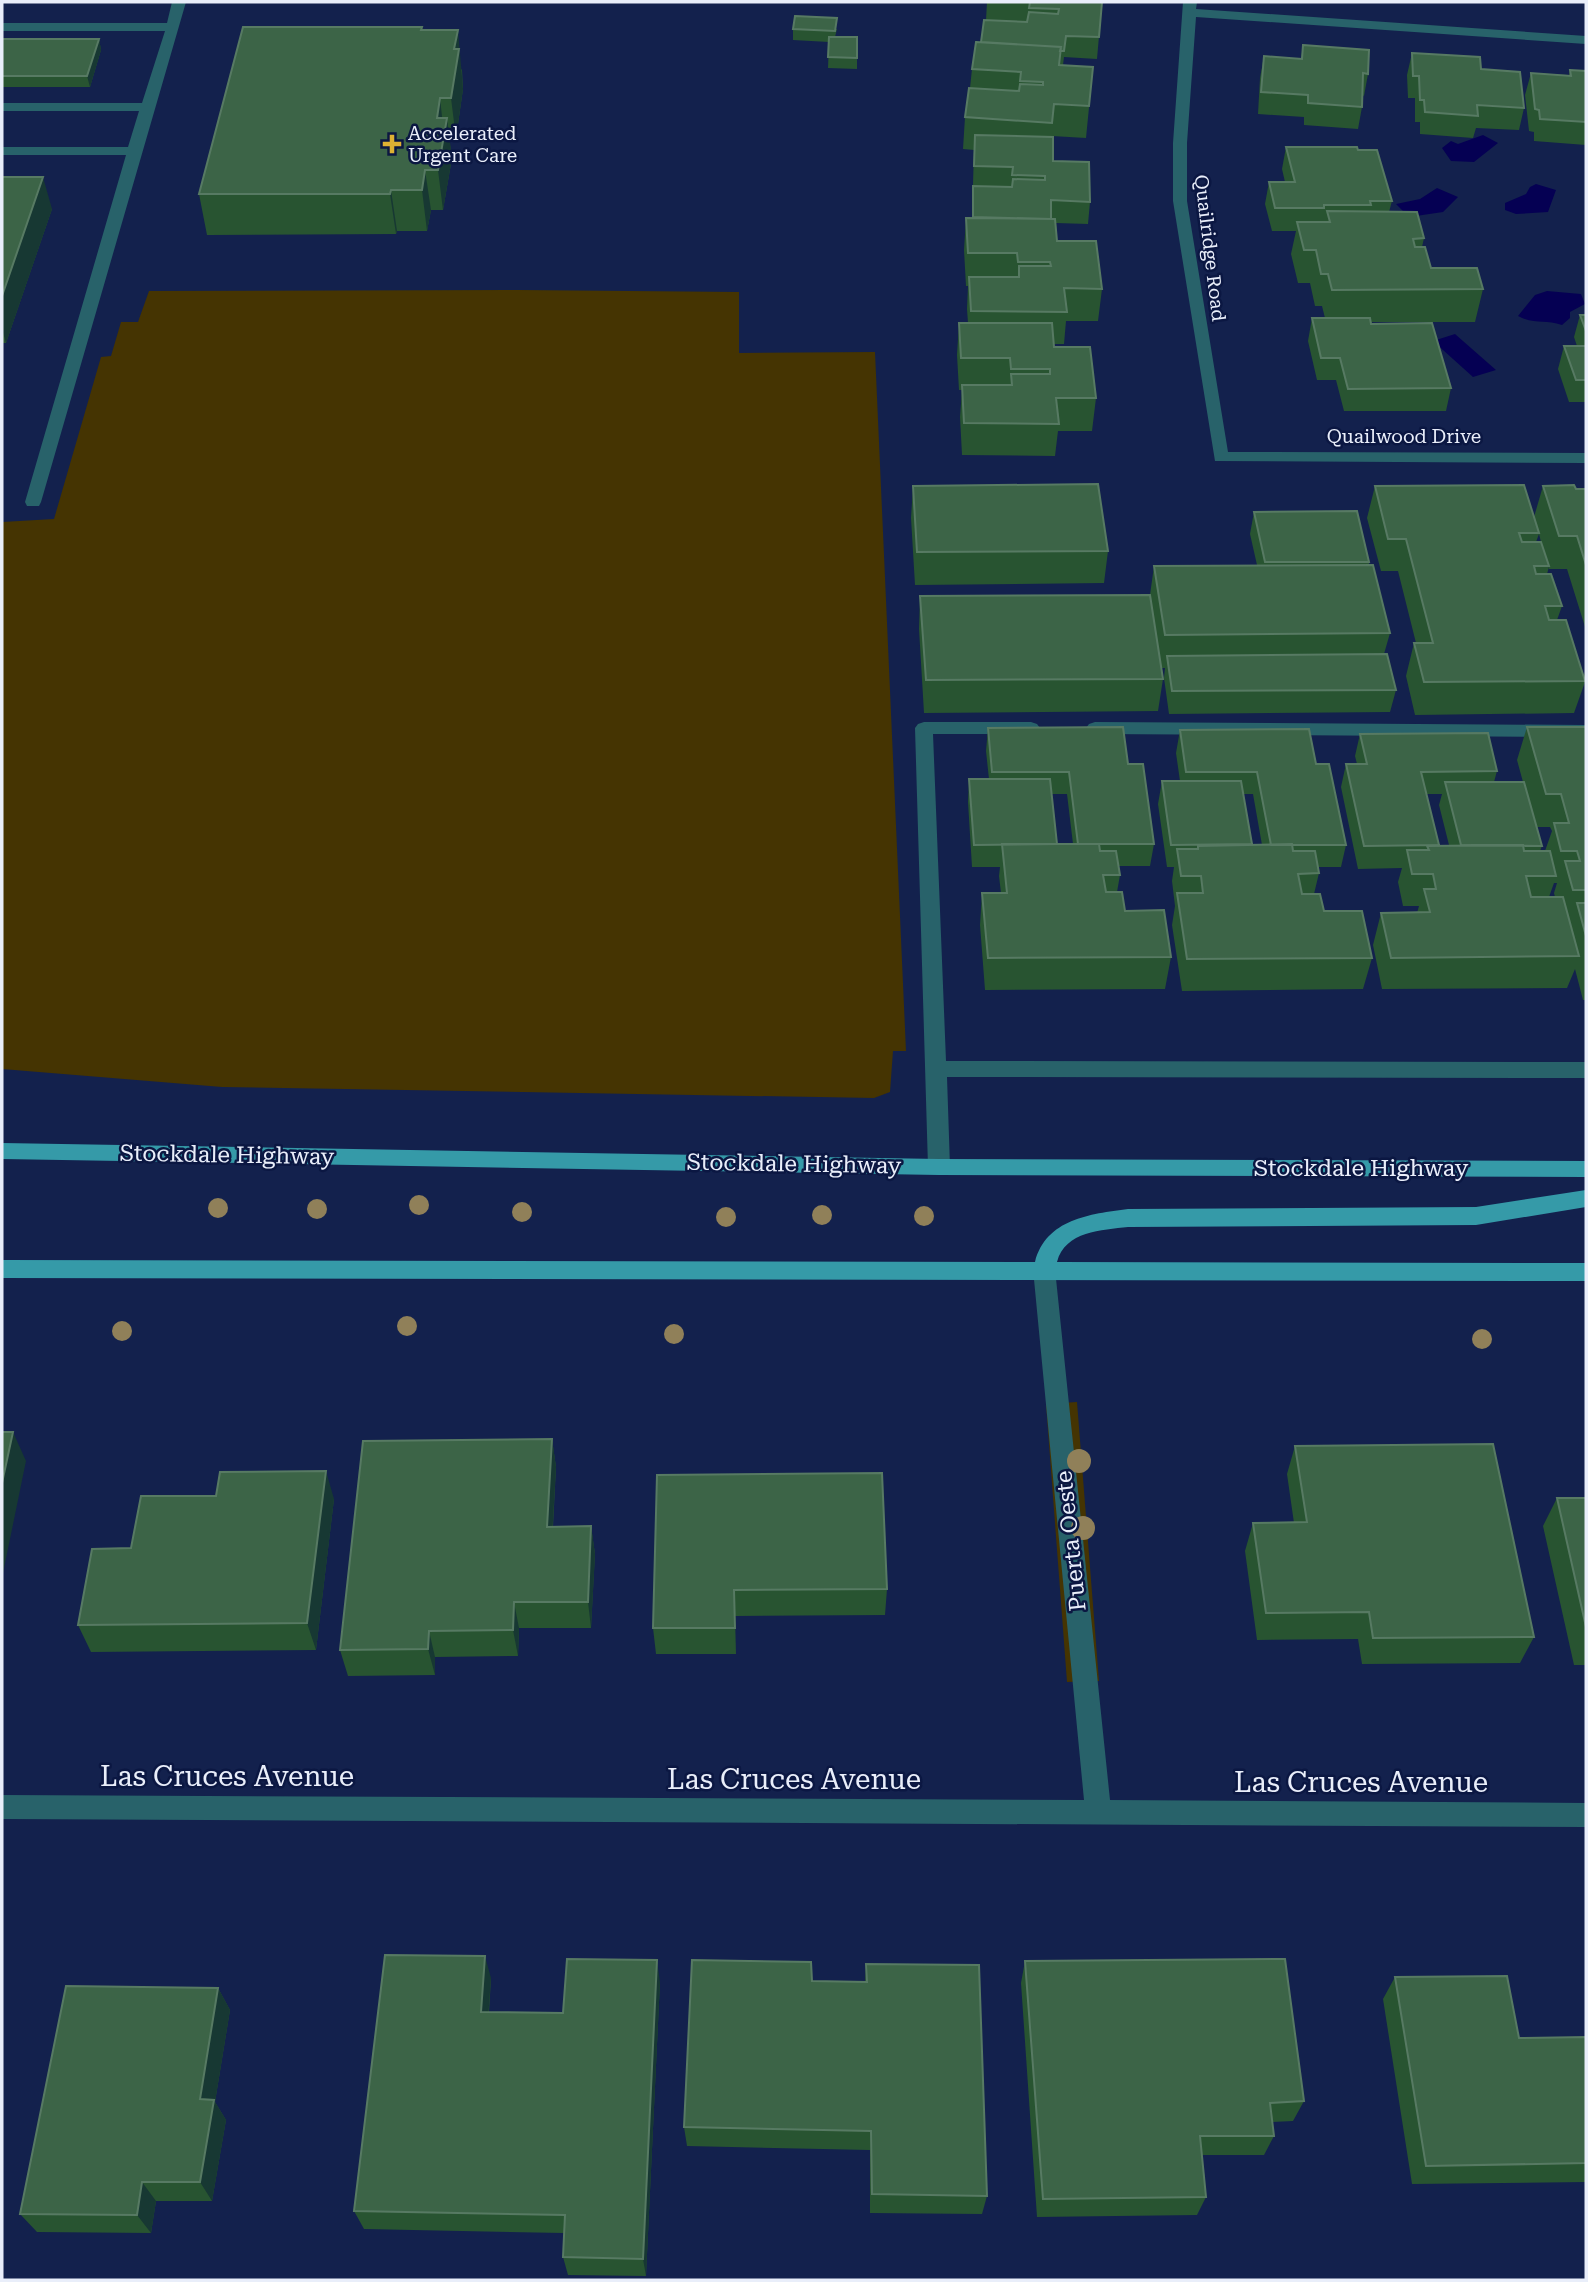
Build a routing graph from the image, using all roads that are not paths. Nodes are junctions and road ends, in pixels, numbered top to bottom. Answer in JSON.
{"nodes":[{"id":1,"x":179,"y":2,"type":"edge"},
{"id":2,"x":1189,"y":8,"type":"edge"},
{"id":3,"x":2,"y":27,"type":"edge"},
{"id":4,"x":173,"y":27,"type":"junction"},
{"id":5,"x":1586,"y":40,"type":"edge"},
{"id":6,"x":2,"y":107,"type":"edge"},
{"id":7,"x":147,"y":107,"type":"junction"},
{"id":8,"x":2,"y":151,"type":"edge"},
{"id":9,"x":134,"y":151,"type":"junction"},
{"id":10,"x":1221,"y":457,"type":"joint"},
{"id":11,"x":1586,"y":458,"type":"edge"},
{"id":12,"x":33,"y":502,"type":"dead end"},
{"id":13,"x":1048,"y":728,"type":"edge"},
{"id":14,"x":1076,"y":728,"type":"edge"},
{"id":15,"x":1586,"y":731,"type":"edge"},
{"id":16,"x":936,"y":1069,"type":"junction"},
{"id":17,"x":1586,"y":1070,"type":"edge"},
{"id":18,"x":2,"y":1151,"type":"edge"},
{"id":19,"x":939,"y":1167,"type":"junction"},
{"id":20,"x":1586,"y":1169,"type":"edge"},
{"id":21,"x":1586,"y":1198,"type":"edge"},
{"id":22,"x":2,"y":1269,"type":"edge"},
{"id":23,"x":1044,"y":1269,"type":"junction"},
{"id":24,"x":1586,"y":1272,"type":"edge"},
{"id":25,"x":2,"y":1807,"type":"edge"},
{"id":26,"x":1098,"y":1812,"type":"junction"},
{"id":27,"x":1586,"y":1815,"type":"edge"}],
"edges":[{"from":1,"to":4,"type":"street"},
{"from":2,"to":5,"type":"street"},
{"from":2,"to":10,"type":"street","name":"Quailridge Road"},
{"from":3,"to":4,"type":"street"},
{"from":4,"to":7,"type":"street"},
{"from":6,"to":7,"type":"street"},
{"from":7,"to":9,"type":"street"},
{"from":8,"to":9,"type":"street"},
{"from":9,"to":12,"type":"street"},
{"from":10,"to":11,"type":"street","name":"Quailwood Drive"},
{"from":13,"to":16,"type":"street"},
{"from":14,"to":15,"type":"street"},
{"from":16,"to":17,"type":"street"},
{"from":16,"to":19,"type":"street"},
{"from":18,"to":19,"type":"main road","name":"Stockdale Highway"},
{"from":19,"to":20,"type":"main road","name":"Stockdale Highway"},
{"from":21,"to":23,"type":"main road"},
{"from":22,"to":23,"type":"main road"},
{"from":23,"to":24,"type":"main road"},
{"from":23,"to":26,"type":"street","name":"Puerta Oeste"},
{"from":25,"to":26,"type":"street","name":"Las Cruces Avenue"},
{"from":26,"to":27,"type":"street","name":"Las Cruces Avenue"}]}
